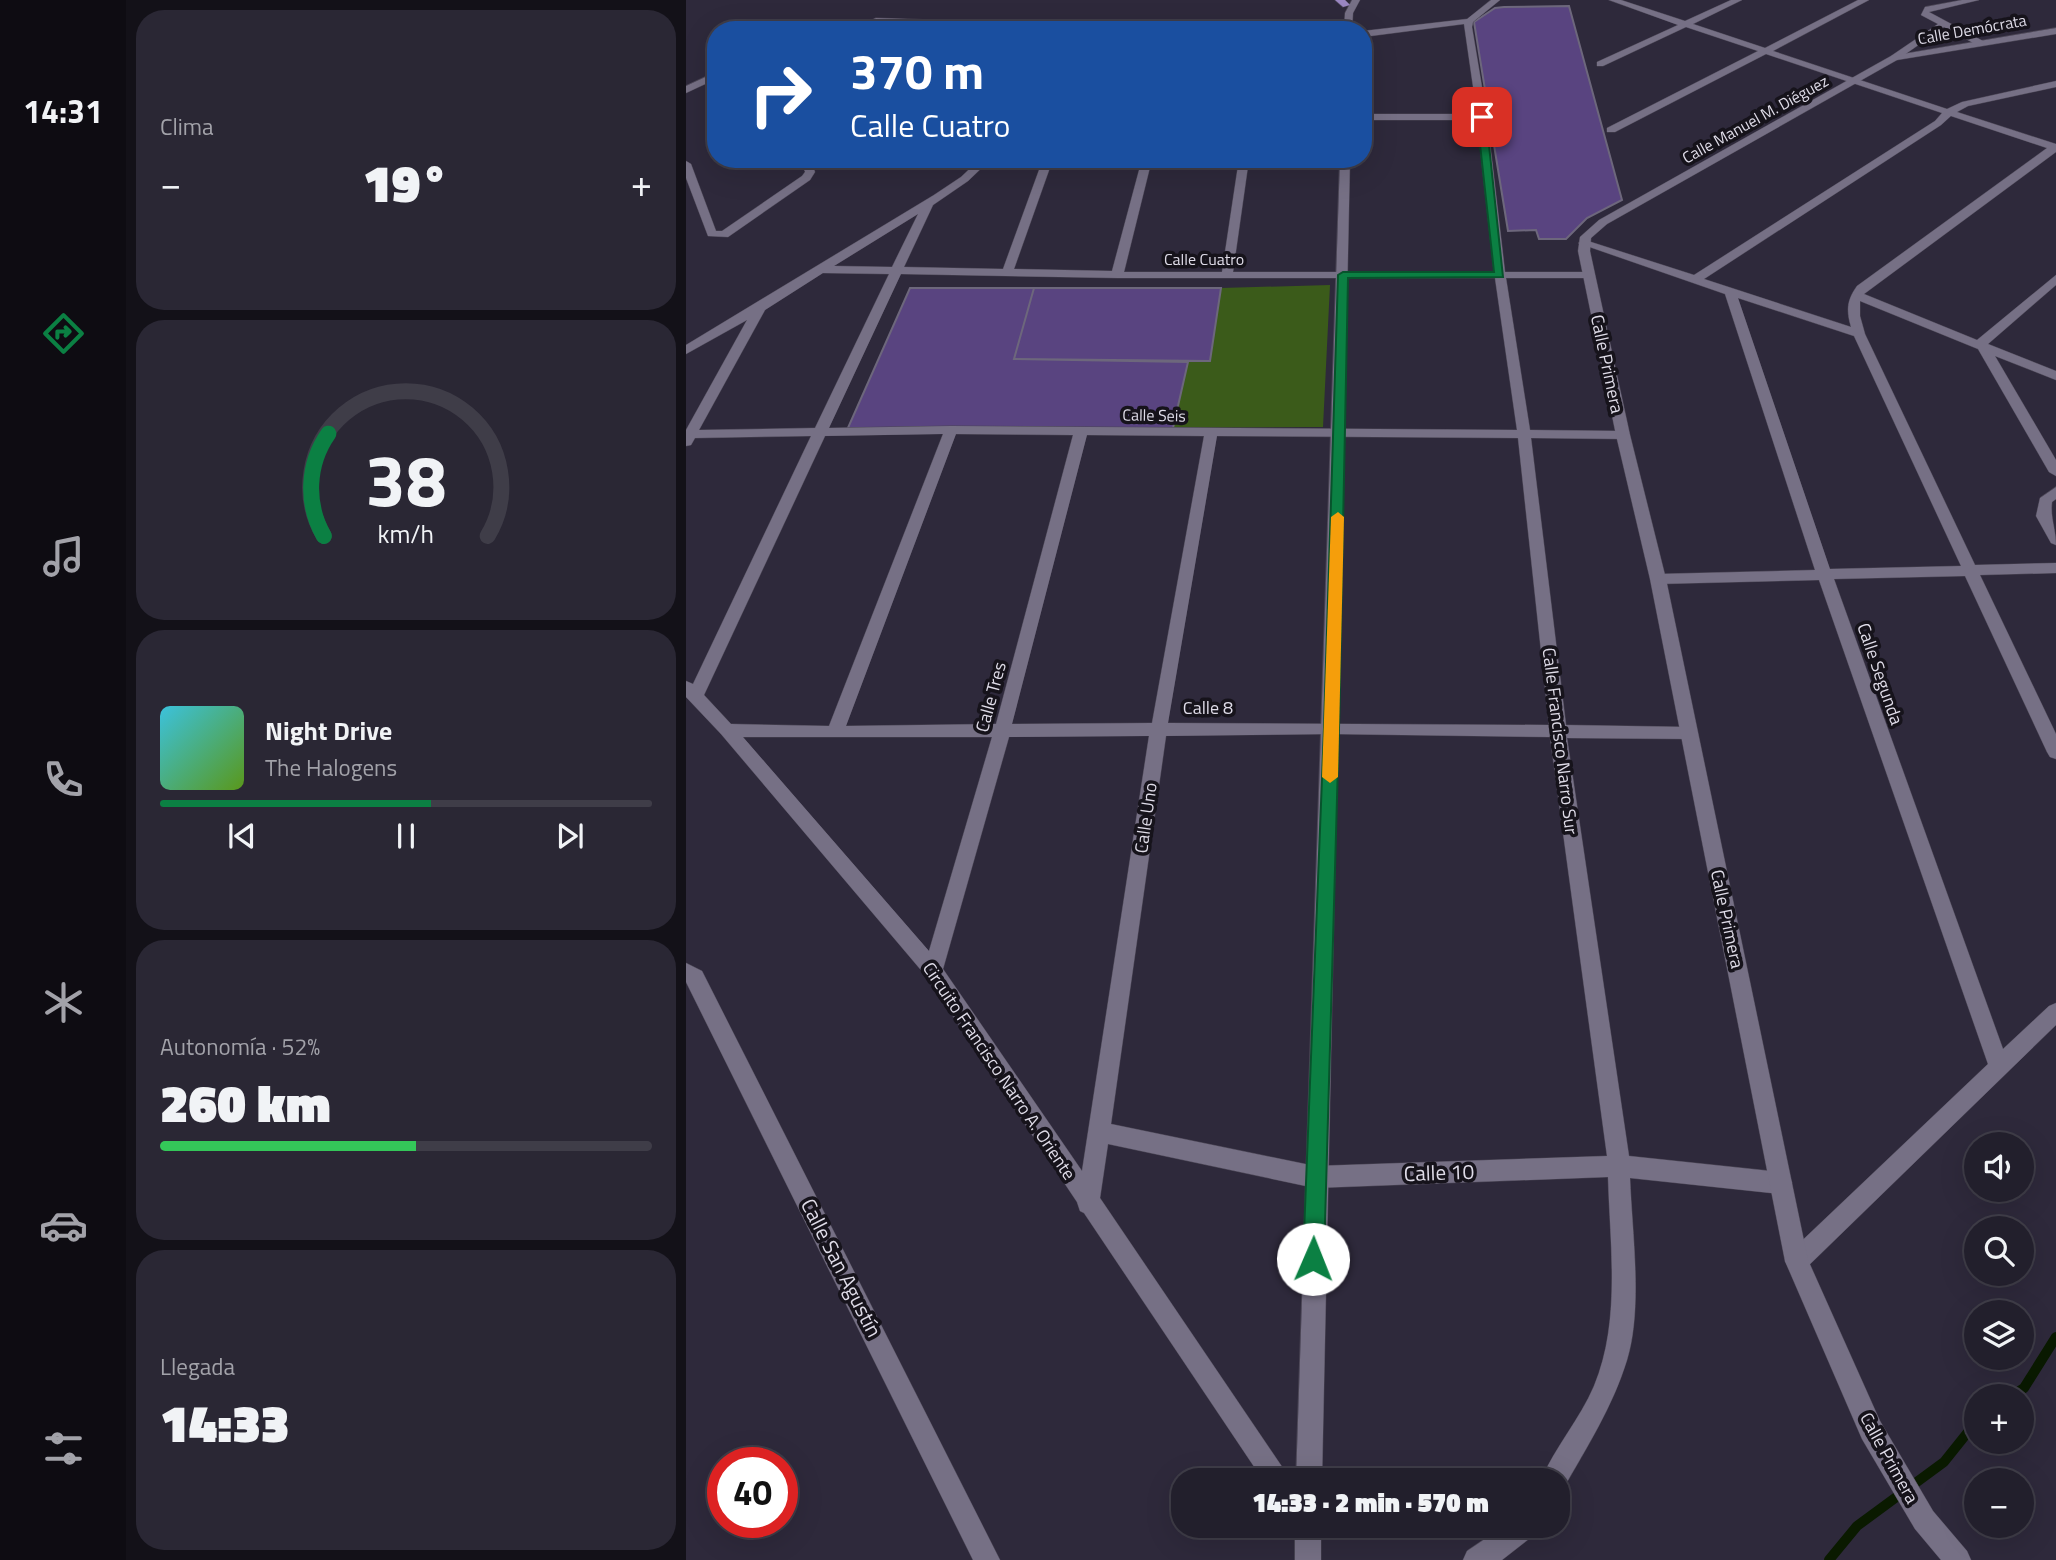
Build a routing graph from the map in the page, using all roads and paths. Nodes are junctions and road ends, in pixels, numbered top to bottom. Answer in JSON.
{"nodes":[{"id":1,"x":1356,"y":0,"type":"edge"},
{"id":2,"x":1496,"y":0,"type":"edge"},
{"id":3,"x":1613,"y":0,"type":"edge"},
{"id":4,"x":1738,"y":0,"type":"edge"},
{"id":5,"x":1865,"y":0,"type":"edge"},
{"id":6,"x":1975,"y":0,"type":"edge"},
{"id":7,"x":1344,"y":5,"type":"edge"},
{"id":8,"x":1469,"y":22,"type":"junction"},
{"id":9,"x":1943,"y":24,"type":"junction"},
{"id":10,"x":1689,"y":25,"type":"junction"},
{"id":11,"x":2056,"y":31,"type":"edge"},
{"id":12,"x":1372,"y":33,"type":"edge"},
{"id":13,"x":1980,"y":43,"type":"junction"},
{"id":14,"x":1765,"y":50,"type":"junction"},
{"id":15,"x":1894,"y":58,"type":"junction"},
{"id":16,"x":1600,"y":64,"type":"dead end"},
{"id":17,"x":696,"y":75,"type":"dead end"},
{"id":18,"x":707,"y":75,"type":"edge"},
{"id":19,"x":707,"y":80,"type":"edge"},
{"id":20,"x":1855,"y":81,"type":"junction"},
{"id":21,"x":2056,"y":84,"type":"edge"},
{"id":22,"x":686,"y":90,"type":"edge"},
{"id":23,"x":1947,"y":114,"type":"junction"},
{"id":24,"x":1372,"y":117,"type":"edge"},
{"id":25,"x":1482,"y":117,"type":"junction"},
{"id":26,"x":1611,"y":130,"type":"dead end"},
{"id":27,"x":2055,"y":148,"type":"edge"},
{"id":28,"x":686,"y":164,"type":"edge"},
{"id":29,"x":808,"y":168,"type":"edge"},
{"id":30,"x":976,"y":168,"type":"edge"},
{"id":31,"x":1045,"y":168,"type":"edge"},
{"id":32,"x":1145,"y":168,"type":"edge"},
{"id":33,"x":1243,"y":168,"type":"edge"},
{"id":34,"x":1346,"y":168,"type":"edge"},
{"id":35,"x":930,"y":200,"type":"junction"},
{"id":36,"x":1584,"y":243,"type":"junction"},
{"id":37,"x":820,"y":269,"type":"junction"},
{"id":38,"x":899,"y":271,"type":"junction"},
{"id":39,"x":1007,"y":273,"type":"junction"},
{"id":40,"x":1117,"y":275,"type":"junction"},
{"id":41,"x":1227,"y":275,"type":"junction"},
{"id":42,"x":1343,"y":275,"type":"junction"},
{"id":43,"x":1500,"y":275,"type":"junction"},
{"id":44,"x":1588,"y":275,"type":"junction"},
{"id":45,"x":1696,"y":279,"type":"junction"},
{"id":46,"x":2056,"y":279,"type":"edge"},
{"id":47,"x":1730,"y":291,"type":"junction"},
{"id":48,"x":1854,"y":302,"type":"junction"},
{"id":49,"x":760,"y":308,"type":"junction"},
{"id":50,"x":1859,"y":334,"type":"junction"},
{"id":51,"x":1981,"y":343,"type":"junction"},
{"id":52,"x":686,"y":350,"type":"edge"},
{"id":53,"x":2056,"y":376,"type":"edge"},
{"id":54,"x":951,"y":430,"type":"junction"},
{"id":55,"x":823,"y":431,"type":"junction"},
{"id":56,"x":1080,"y":432,"type":"junction"},
{"id":57,"x":1211,"y":433,"type":"junction"},
{"id":58,"x":1340,"y":434,"type":"junction"},
{"id":59,"x":1524,"y":435,"type":"junction"},
{"id":60,"x":1623,"y":435,"type":"junction"},
{"id":61,"x":688,"y":436,"type":"edge"},
{"id":62,"x":2056,"y":472,"type":"edge"},
{"id":63,"x":2056,"y":491,"type":"edge"},
{"id":64,"x":2056,"y":540,"type":"edge"},
{"id":65,"x":2056,"y":568,"type":"edge"},
{"id":66,"x":1970,"y":570,"type":"junction"},
{"id":67,"x":1824,"y":573,"type":"junction"},
{"id":68,"x":1658,"y":579,"type":"junction"},
{"id":69,"x":691,"y":691,"type":"edge"},
{"id":70,"x":1332,"y":728,"type":"junction"},
{"id":71,"x":1159,"y":729,"type":"junction"},
{"id":72,"x":727,"y":730,"type":"junction"},
{"id":73,"x":835,"y":732,"type":"junction"},
{"id":74,"x":1002,"y":732,"type":"junction"},
{"id":75,"x":1558,"y":733,"type":"junction"},
{"id":76,"x":1689,"y":733,"type":"junction"},
{"id":77,"x":2056,"y":752,"type":"edge"},
{"id":78,"x":933,"y":970,"type":"junction"},
{"id":79,"x":691,"y":974,"type":"edge"},
{"id":80,"x":2056,"y":1012,"type":"edge"},
{"id":81,"x":1999,"y":1067,"type":"junction"},
{"id":82,"x":1100,"y":1132,"type":"junction"},
{"id":83,"x":1619,"y":1166,"type":"junction"},
{"id":84,"x":1315,"y":1177,"type":"junction"},
{"id":85,"x":1781,"y":1183,"type":"junction"},
{"id":86,"x":1088,"y":1203,"type":"junction"},
{"id":87,"x":1797,"y":1261,"type":"junction"},
{"id":88,"x":1270,"y":1468,"type":"edge"},
{"id":89,"x":1309,"y":1468,"type":"edge"},
{"id":90,"x":1561,"y":1468,"type":"edge"},
{"id":91,"x":1308,"y":1538,"type":"edge"},
{"id":92,"x":1510,"y":1538,"type":"edge"},
{"id":93,"x":987,"y":1560,"type":"edge"},
{"id":94,"x":1308,"y":1560,"type":"edge"},
{"id":95,"x":1476,"y":1560,"type":"edge"},
{"id":96,"x":1958,"y":1560,"type":"edge"}],
"edges":[{"from":1,"to":7,"type":"street"},
{"from":2,"to":8,"type":"street"},
{"from":3,"to":10,"type":"street"},
{"from":4,"to":10,"type":"street"},
{"from":5,"to":14,"type":"street"},
{"from":6,"to":9,"type":"street"},
{"from":8,"to":12,"type":"street"},
{"from":8,"to":25,"type":"street","name":"Calle Francisco Narro Sur"},
{"from":9,"to":13,"type":"street"},
{"from":9,"to":15,"type":"street","name":"Calle Manuel M. Diéguez"},
{"from":10,"to":14,"type":"street"},
{"from":10,"to":16,"type":"street"},
{"from":11,"to":13,"type":"street","name":"Calle Demócrata"},
{"from":13,"to":15,"type":"street","name":"Calle Demócrata"},
{"from":14,"to":20,"type":"street"},
{"from":14,"to":26,"type":"street"},
{"from":15,"to":20,"type":"street","name":"Calle Manuel M. Diéguez"},
{"from":17,"to":18,"type":"street"},
{"from":19,"to":22,"type":"street"},
{"from":20,"to":23,"type":"street"},
{"from":20,"to":36,"type":"street","name":"Calle Manuel M. Diéguez"},
{"from":21,"to":23,"type":"street"},
{"from":23,"to":27,"type":"street"},
{"from":23,"to":45,"type":"street"},
{"from":24,"to":25,"type":"street"},
{"from":25,"to":43,"type":"street","name":"Calle Francisco Narro Sur"},
{"from":27,"to":48,"type":"street"},
{"from":28,"to":29,"type":"street"},
{"from":30,"to":35,"type":"street"},
{"from":31,"to":39,"type":"street"},
{"from":32,"to":40,"type":"street"},
{"from":33,"to":41,"type":"street"},
{"from":34,"to":42,"type":"street"},
{"from":35,"to":37,"type":"street"},
{"from":35,"to":38,"type":"street"},
{"from":36,"to":44,"type":"street","name":"Calle Primera"},
{"from":36,"to":45,"type":"street"},
{"from":37,"to":38,"type":"street","name":"Calle Cuatro"},
{"from":37,"to":49,"type":"street"},
{"from":38,"to":39,"type":"street","name":"Calle Cuatro"},
{"from":38,"to":55,"type":"street"},
{"from":39,"to":40,"type":"street","name":"Calle Cuatro"},
{"from":40,"to":41,"type":"street","name":"Calle Cuatro"},
{"from":41,"to":42,"type":"street","name":"Calle Cuatro"},
{"from":42,"to":43,"type":"street","name":"Calle Cuatro"},
{"from":42,"to":58,"type":"street"},
{"from":43,"to":44,"type":"street","name":"Calle Cuatro"},
{"from":43,"to":59,"type":"street","name":"Calle Francisco Narro Sur"},
{"from":44,"to":60,"type":"street","name":"Calle Primera"},
{"from":45,"to":47,"type":"street"},
{"from":46,"to":51,"type":"street"},
{"from":47,"to":50,"type":"street"},
{"from":47,"to":67,"type":"street","name":"Calle Segunda"},
{"from":48,"to":50,"type":"street"},
{"from":48,"to":51,"type":"street"},
{"from":49,"to":52,"type":"street"},
{"from":49,"to":61,"type":"street"},
{"from":50,"to":66,"type":"street"},
{"from":51,"to":53,"type":"street"},
{"from":51,"to":62,"type":"street"},
{"from":54,"to":55,"type":"street","name":"Calle Seis"},
{"from":54,"to":56,"type":"street","name":"Calle Seis"},
{"from":54,"to":73,"type":"street"},
{"from":55,"to":61,"type":"street","name":"Calle Seis"},
{"from":55,"to":69,"type":"street"},
{"from":56,"to":57,"type":"street","name":"Calle Seis"},
{"from":56,"to":74,"type":"street","name":"Calle Tres"},
{"from":57,"to":58,"type":"street","name":"Calle Seis"},
{"from":57,"to":71,"type":"street","name":"Calle Uno"},
{"from":58,"to":59,"type":"street","name":"Calle Seis"},
{"from":58,"to":70,"type":"street"},
{"from":59,"to":60,"type":"street","name":"Calle Seis"},
{"from":59,"to":75,"type":"street","name":"Calle Francisco Narro Sur"},
{"from":60,"to":68,"type":"street","name":"Calle Primera"},
{"from":63,"to":64,"type":"street"},
{"from":65,"to":66,"type":"street"},
{"from":66,"to":67,"type":"street"},
{"from":66,"to":77,"type":"street"},
{"from":67,"to":68,"type":"street"},
{"from":67,"to":81,"type":"street","name":"Calle Segunda"},
{"from":68,"to":76,"type":"street","name":"Calle Primera"},
{"from":69,"to":72,"type":"street","name":"Circuito Francisco Narro A. Oriente"},
{"from":70,"to":71,"type":"street","name":"Calle 8"},
{"from":70,"to":75,"type":"street","name":"Calle 8"},
{"from":70,"to":84,"type":"street"},
{"from":71,"to":74,"type":"street","name":"Calle 8"},
{"from":71,"to":82,"type":"street","name":"Calle Uno"},
{"from":72,"to":73,"type":"street","name":"Calle 8"},
{"from":72,"to":78,"type":"street","name":"Circuito Francisco Narro A. Oriente"},
{"from":73,"to":74,"type":"street","name":"Calle 8"},
{"from":74,"to":78,"type":"street","name":"Calle Tres"},
{"from":75,"to":76,"type":"street","name":"Calle 8"},
{"from":75,"to":83,"type":"street","name":"Calle Francisco Narro Sur"},
{"from":76,"to":85,"type":"street","name":"Calle Primera"},
{"from":78,"to":86,"type":"street","name":"Circuito Francisco Narro A. Oriente"},
{"from":79,"to":93,"type":"street","name":"Calle San Agustín"},
{"from":80,"to":81,"type":"street"},
{"from":81,"to":87,"type":"street"},
{"from":82,"to":84,"type":"street","name":"Calle 10"},
{"from":82,"to":86,"type":"street","name":"Calle Uno"},
{"from":83,"to":84,"type":"street","name":"Calle 10"},
{"from":83,"to":85,"type":"street","name":"Calle 10"},
{"from":83,"to":90,"type":"street","name":"Calle Francisco Narro Sur"},
{"from":84,"to":89,"type":"street"},
{"from":85,"to":87,"type":"street","name":"Calle Primera"},
{"from":86,"to":88,"type":"street","name":"Circuito Francisco Narro A. Oriente"},
{"from":87,"to":96,"type":"street","name":"Calle Primera"},
{"from":91,"to":94,"type":"street"},
{"from":92,"to":95,"type":"street"}]}
